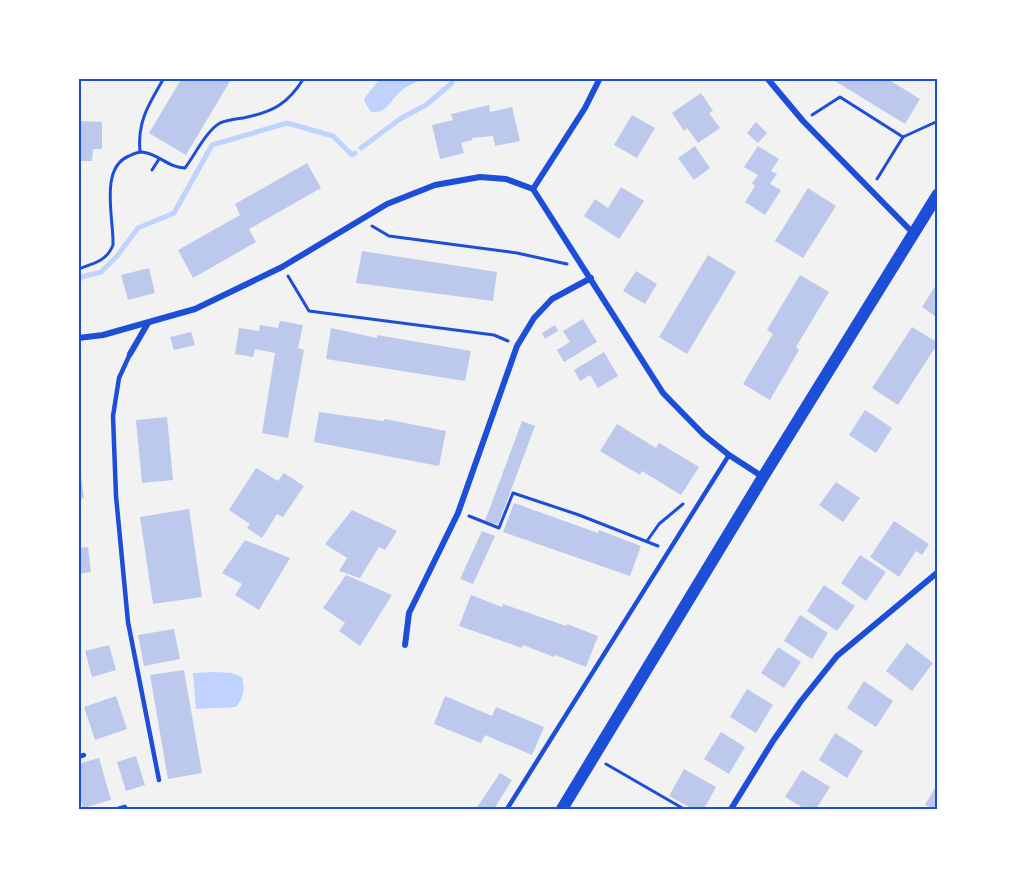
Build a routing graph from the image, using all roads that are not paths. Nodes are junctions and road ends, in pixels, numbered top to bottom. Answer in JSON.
{"nodes":[{"id":1,"x":600,"y":78,"type":"edge"},
{"id":2,"x":767,"y":78,"type":"edge"},
{"id":3,"x":534,"y":189,"type":"junction"},
{"id":4,"x":936,"y":203,"type":"edge"},
{"id":5,"x":914,"y":234,"type":"junction"},
{"id":6,"x":591,"y":278,"type":"junction"},
{"id":7,"x":148,"y":323,"type":"junction"},
{"id":8,"x":78,"y":338,"type":"edge"},
{"id":9,"x":130,"y":354,"type":"joint"},
{"id":10,"x":729,"y":455,"type":"junction"},
{"id":11,"x":763,"y":477,"type":"junction"},
{"id":12,"x":938,"y":572,"type":"edge"},
{"id":13,"x":405,"y":645,"type":"dead end"},
{"id":14,"x":159,"y":780,"type":"dead end"},
{"id":15,"x":125,"y":807,"type":"dead end"},
{"id":16,"x":118,"y":809,"type":"edge"},
{"id":17,"x":507,"y":809,"type":"edge"},
{"id":18,"x":562,"y":809,"type":"edge"},
{"id":19,"x":731,"y":809,"type":"edge"}],
"edges":[{"from":1,"to":3,"type":"street"},
{"from":2,"to":5,"type":"street"},
{"from":3,"to":6,"type":"street"},
{"from":3,"to":7,"type":"street"},
{"from":4,"to":5,"type":"main road"},
{"from":5,"to":11,"type":"main road"},
{"from":6,"to":10,"type":"street"},
{"from":6,"to":13,"type":"street"},
{"from":7,"to":8,"type":"street"},
{"from":7,"to":9,"type":"street"},
{"from":9,"to":14,"type":"lane"},
{"from":10,"to":11,"type":"street"},
{"from":10,"to":17,"type":"lane"},
{"from":11,"to":18,"type":"main road"},
{"from":12,"to":19,"type":"street"},
{"from":15,"to":16,"type":"lane"}]}
